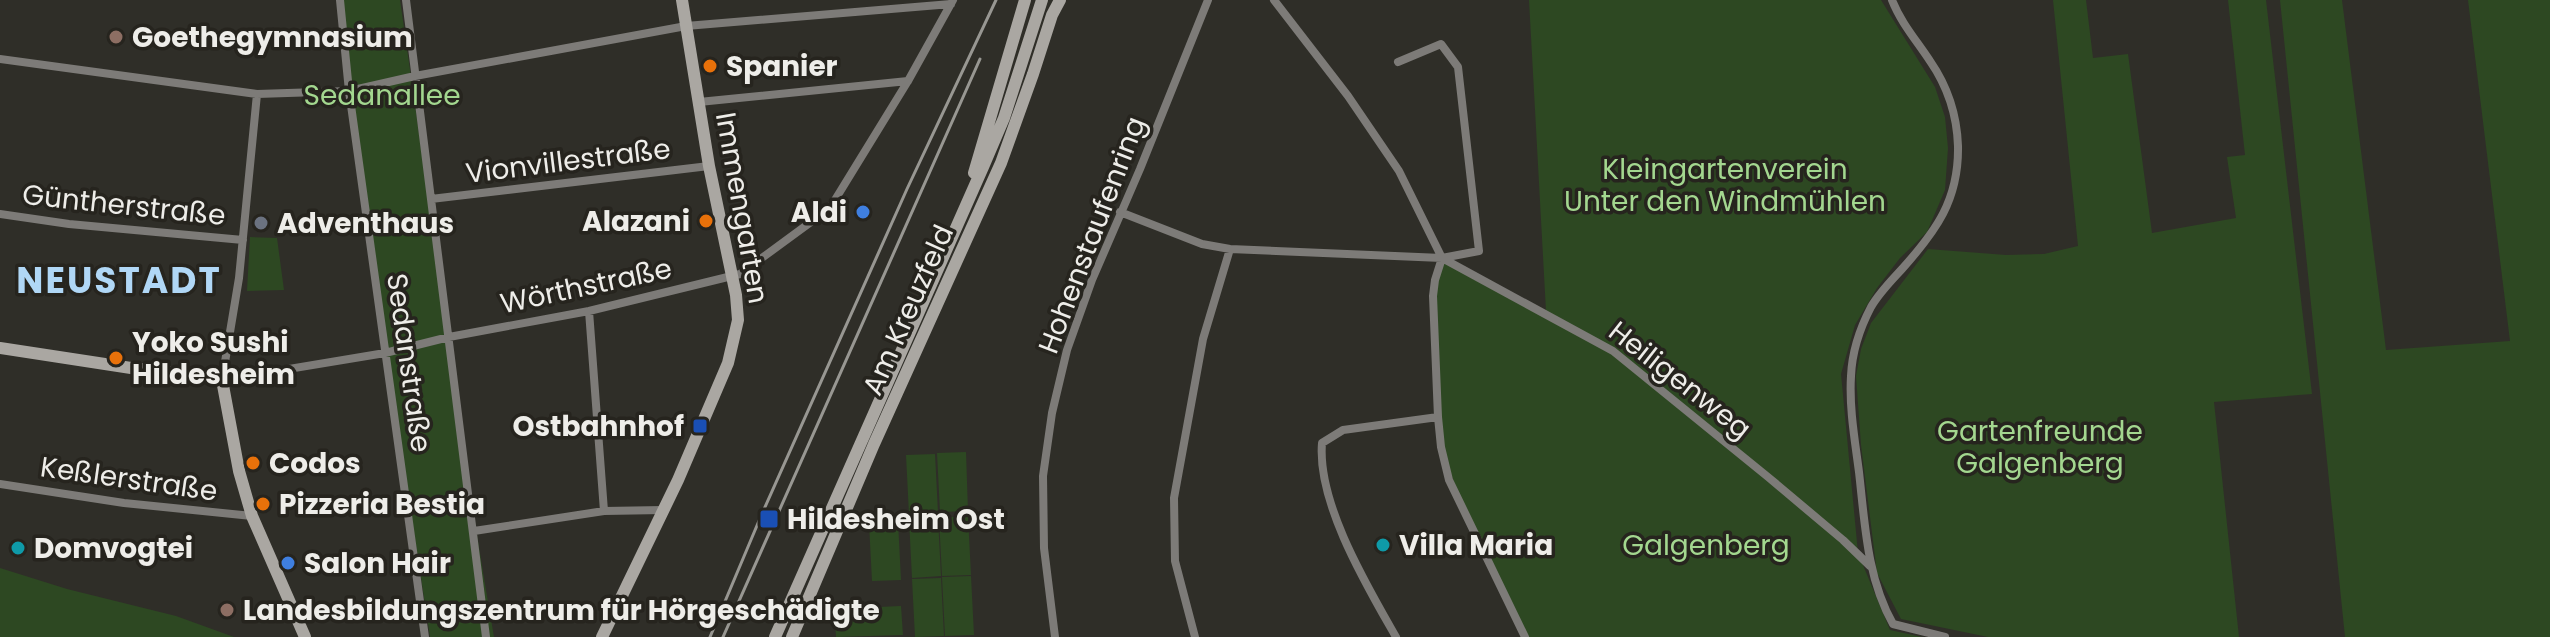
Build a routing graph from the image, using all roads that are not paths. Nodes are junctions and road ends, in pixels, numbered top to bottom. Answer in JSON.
{"nodes":[{"id":1,"x":340,"y":0,"type":"edge"},
{"id":2,"x":406,"y":0,"type":"edge"},
{"id":3,"x":682,"y":0,"type":"edge"},
{"id":4,"x":1025,"y":0,"type":"edge"},
{"id":5,"x":1042,"y":0,"type":"edge"},
{"id":6,"x":1058,"y":0,"type":"edge"},
{"id":7,"x":1208,"y":0,"type":"edge"},
{"id":8,"x":1274,"y":0,"type":"edge"},
{"id":9,"x":1892,"y":0,"type":"edge"},
{"id":10,"x":952,"y":2,"type":"edge"},
{"id":11,"x":686,"y":26,"type":"junction"},
{"id":12,"x":0,"y":59,"type":"edge"},
{"id":13,"x":1398,"y":62,"type":"dead end"},
{"id":14,"x":415,"y":76,"type":"junction"},
{"id":15,"x":908,"y":81,"type":"junction"},
{"id":16,"x":349,"y":91,"type":"junction"},
{"id":17,"x":257,"y":94,"type":"junction"},
{"id":18,"x":699,"y":102,"type":"junction"},
{"id":19,"x":709,"y":166,"type":"junction"},
{"id":20,"x":970,"y":197,"type":"junction"},
{"id":21,"x":431,"y":199,"type":"junction"},
{"id":22,"x":1120,"y":212,"type":"junction"},
{"id":23,"x":0,"y":214,"type":"edge"},
{"id":24,"x":243,"y":240,"type":"junction"},
{"id":25,"x":1230,"y":249,"type":"junction"},
{"id":26,"x":1442,"y":258,"type":"junction"},
{"id":27,"x":732,"y":276,"type":"junction"},
{"id":28,"x":589,"y":311,"type":"junction"},
{"id":29,"x":449,"y":337,"type":"junction"},
{"id":30,"x":0,"y":348,"type":"edge"},
{"id":31,"x":385,"y":353,"type":"junction"},
{"id":32,"x":222,"y":380,"type":"junction"},
{"id":33,"x":1438,"y":417,"type":"junction"},
{"id":34,"x":0,"y":484,"type":"edge"},
{"id":35,"x":663,"y":510,"type":"junction"},
{"id":36,"x":604,"y":511,"type":"junction"},
{"id":37,"x":252,"y":516,"type":"junction"},
{"id":38,"x":474,"y":531,"type":"junction"},
{"id":39,"x":1870,"y":566,"type":"junction"},
{"id":40,"x":305,"y":637,"type":"edge"},
{"id":41,"x":425,"y":637,"type":"edge"},
{"id":42,"x":486,"y":637,"type":"edge"},
{"id":43,"x":602,"y":637,"type":"edge"},
{"id":44,"x":775,"y":637,"type":"edge"},
{"id":45,"x":792,"y":637,"type":"edge"},
{"id":46,"x":1055,"y":637,"type":"edge"},
{"id":47,"x":1195,"y":637,"type":"edge"},
{"id":48,"x":1396,"y":637,"type":"edge"},
{"id":49,"x":1525,"y":637,"type":"edge"},
{"id":50,"x":1945,"y":637,"type":"edge"}],
"edges":[{"from":1,"to":16,"type":"street","name":"Sedanstraße"},
{"from":2,"to":14,"type":"street","name":"Sedanstraße"},
{"from":3,"to":11,"type":"main road","name":"Immengarten"},
{"from":4,"to":20,"type":"main road"},
{"from":5,"to":20,"type":"main road","name":"Am Kreuzfeld"},
{"from":6,"to":45,"type":"main road","name":"Am Kreuzfeld"},
{"from":7,"to":22,"type":"street","name":"Hohenstaufenring"},
{"from":8,"to":26,"type":"street"},
{"from":9,"to":39,"type":"street"},
{"from":10,"to":11,"type":"street"},
{"from":10,"to":15,"type":"street","name":"Wörthstraße"},
{"from":11,"to":14,"type":"street"},
{"from":11,"to":18,"type":"main road","name":"Immengarten"},
{"from":12,"to":17,"type":"street"},
{"from":13,"to":26,"type":"street"},
{"from":14,"to":16,"type":"street"},
{"from":14,"to":21,"type":"street","name":"Sedanstraße"},
{"from":15,"to":18,"type":"street"},
{"from":15,"to":27,"type":"street","name":"Wörthstraße"},
{"from":16,"to":17,"type":"street"},
{"from":16,"to":31,"type":"street","name":"Sedanstraße"},
{"from":17,"to":24,"type":"street"},
{"from":18,"to":19,"type":"main road","name":"Immengarten"},
{"from":19,"to":21,"type":"street","name":"Vionvillestraße"},
{"from":19,"to":27,"type":"main road","name":"Immengarten"},
{"from":20,"to":44,"type":"main road","name":"Am Kreuzfeld"},
{"from":21,"to":29,"type":"street","name":"Sedanstraße"},
{"from":22,"to":25,"type":"street"},
{"from":22,"to":46,"type":"street","name":"Hohenstaufenring"},
{"from":23,"to":24,"type":"street","name":"Güntherstraße"},
{"from":24,"to":32,"type":"street"},
{"from":25,"to":26,"type":"street"},
{"from":25,"to":47,"type":"street"},
{"from":26,"to":33,"type":"street"},
{"from":26,"to":39,"type":"street","name":"Heiligenweg"},
{"from":27,"to":28,"type":"street","name":"Wörthstraße"},
{"from":27,"to":35,"type":"main road","name":"Immengarten"},
{"from":28,"to":29,"type":"street","name":"Wörthstraße"},
{"from":28,"to":36,"type":"street"},
{"from":29,"to":31,"type":"street","name":"Wörthstraße"},
{"from":29,"to":38,"type":"street","name":"Sedanstraße"},
{"from":30,"to":32,"type":"main road"},
{"from":31,"to":32,"type":"street","name":"Wörthstraße"},
{"from":31,"to":41,"type":"street","name":"Sedanstraße"},
{"from":32,"to":37,"type":"main road"},
{"from":33,"to":48,"type":"street"},
{"from":33,"to":49,"type":"street"},
{"from":34,"to":37,"type":"street","name":"Keßlerstraße"},
{"from":35,"to":36,"type":"street"},
{"from":35,"to":43,"type":"main road","name":"Immengarten"},
{"from":36,"to":38,"type":"street"},
{"from":37,"to":40,"type":"main road"},
{"from":38,"to":42,"type":"street","name":"Sedanstraße"},
{"from":39,"to":50,"type":"street"}]}
